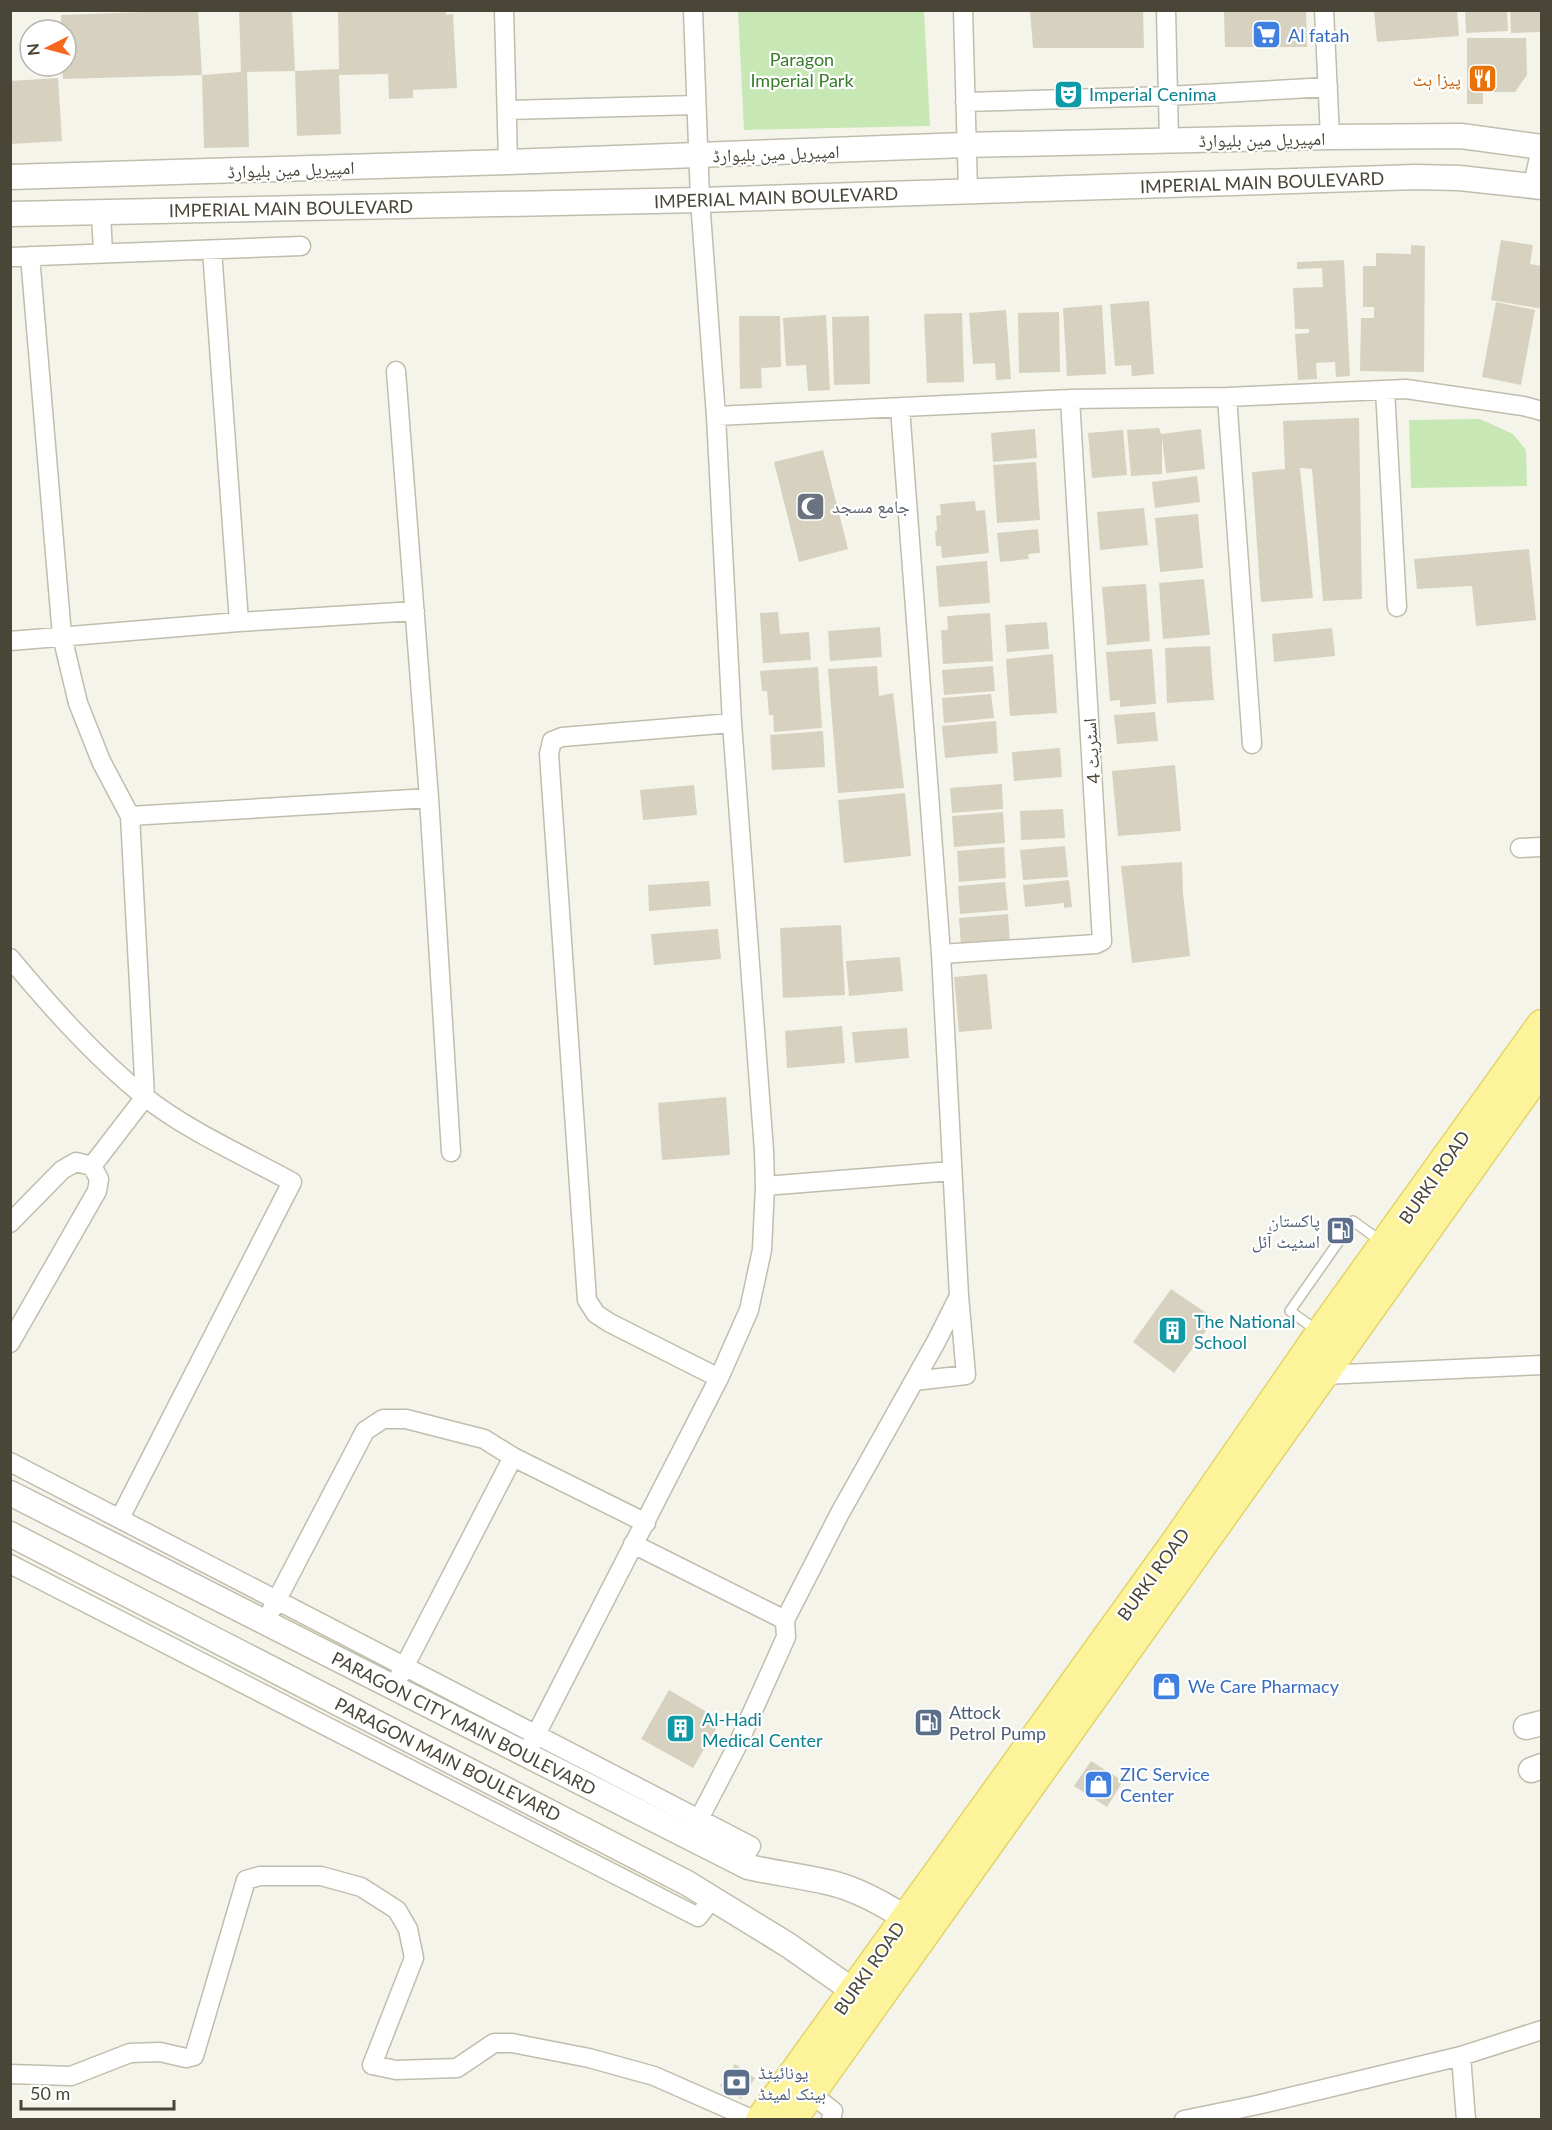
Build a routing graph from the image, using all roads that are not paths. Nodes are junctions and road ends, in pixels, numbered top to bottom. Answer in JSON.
{"nodes":[{"id":1,"x":504,"y":10,"type":"edge"},
{"id":2,"x":693,"y":10,"type":"edge"},
{"id":3,"x":963,"y":10,"type":"edge"},
{"id":4,"x":1166,"y":10,"type":"edge"},
{"id":5,"x":1324,"y":10,"type":"edge"},
{"id":6,"x":1328,"y":87,"type":"junction"},
{"id":7,"x":1168,"y":96,"type":"junction"},
{"id":8,"x":965,"y":102,"type":"junction"},
{"id":9,"x":696,"y":105,"type":"junction"},
{"id":10,"x":507,"y":110,"type":"junction"},
{"id":11,"x":1330,"y":137,"type":"junction"},
{"id":12,"x":1169,"y":141,"type":"junction"},
{"id":13,"x":965,"y":145,"type":"junction"},
{"id":14,"x":1541,"y":146,"type":"edge"},
{"id":15,"x":698,"y":156,"type":"junction"},
{"id":16,"x":508,"y":162,"type":"junction"},
{"id":17,"x":10,"y":177,"type":"edge"},
{"id":18,"x":1538,"y":186,"type":"edge"},
{"id":19,"x":968,"y":191,"type":"junction"},
{"id":20,"x":700,"y":200,"type":"junction"},
{"id":21,"x":101,"y":212,"type":"junction"},
{"id":22,"x":10,"y":214,"type":"edge"},
{"id":23,"x":301,"y":246,"type":"dead end"},
{"id":24,"x":212,"y":250,"type":"junction"},
{"id":25,"x":103,"y":253,"type":"junction"},
{"id":26,"x":30,"y":256,"type":"junction"},
{"id":27,"x":10,"y":257,"type":"edge"},
{"id":28,"x":396,"y":371,"type":"dead end"},
{"id":29,"x":1385,"y":390,"type":"junction"},
{"id":30,"x":1227,"y":397,"type":"junction"},
{"id":31,"x":1070,"y":399,"type":"junction"},
{"id":32,"x":900,"y":408,"type":"junction"},
{"id":33,"x":1542,"y":411,"type":"edge"},
{"id":34,"x":716,"y":416,"type":"junction"},
{"id":35,"x":1397,"y":607,"type":"dead end"},
{"id":36,"x":415,"y":611,"type":"junction"},
{"id":37,"x":239,"y":622,"type":"junction"},
{"id":38,"x":62,"y":636,"type":"junction"},
{"id":39,"x":10,"y":641,"type":"edge"},
{"id":40,"x":732,"y":723,"type":"junction"},
{"id":41,"x":1252,"y":744,"type":"dead end"},
{"id":42,"x":429,"y":798,"type":"junction"},
{"id":43,"x":130,"y":816,"type":"junction"},
{"id":44,"x":1542,"y":847,"type":"edge"},
{"id":45,"x":1520,"y":848,"type":"dead end"},
{"id":46,"x":941,"y":954,"type":"junction"},
{"id":47,"x":14,"y":969,"type":"edge"},
{"id":48,"x":1542,"y":1025,"type":"edge"},
{"id":49,"x":1542,"y":1067,"type":"edge"},
{"id":50,"x":145,"y":1097,"type":"junction"},
{"id":51,"x":451,"y":1152,"type":"dead end"},
{"id":52,"x":92,"y":1166,"type":"junction"},
{"id":53,"x":952,"y":1171,"type":"junction"},
{"id":54,"x":765,"y":1186,"type":"junction"},
{"id":55,"x":10,"y":1224,"type":"edge"},
{"id":56,"x":1385,"y":1245,"type":"junction"},
{"id":57,"x":959,"y":1296,"type":"junction"},
{"id":58,"x":1321,"y":1333,"type":"junction"},
{"id":59,"x":10,"y":1343,"type":"edge"},
{"id":60,"x":1542,"y":1365,"type":"edge"},
{"id":61,"x":1323,"y":1375,"type":"junction"},
{"id":62,"x":719,"y":1378,"type":"junction"},
{"id":63,"x":914,"y":1381,"type":"junction"},
{"id":64,"x":513,"y":1457,"type":"junction"},
{"id":65,"x":10,"y":1462,"type":"edge"},
{"id":66,"x":10,"y":1493,"type":"edge"},
{"id":67,"x":120,"y":1518,"type":"junction"},
{"id":68,"x":646,"y":1523,"type":"junction"},
{"id":69,"x":10,"y":1534,"type":"edge"},
{"id":70,"x":633,"y":1544,"type":"junction"},
{"id":71,"x":10,"y":1564,"type":"edge"},
{"id":72,"x":277,"y":1600,"type":"junction"},
{"id":73,"x":785,"y":1620,"type":"junction"},
{"id":74,"x":265,"y":1623,"type":"junction"},
{"id":75,"x":405,"y":1667,"type":"junction"},
{"id":76,"x":393,"y":1687,"type":"junction"},
{"id":77,"x":531,"y":1744,"type":"junction"},
{"id":78,"x":699,"y":1819,"type":"junction"},
{"id":79,"x":569,"y":1821,"type":"junction"},
{"id":80,"x":558,"y":1845,"type":"junction"},
{"id":81,"x":741,"y":1863,"type":"junction"},
{"id":82,"x":713,"y":1898,"type":"junction"},
{"id":83,"x":914,"y":1924,"type":"junction"},
{"id":84,"x":863,"y":1998,"type":"junction"},
{"id":85,"x":1542,"y":2030,"type":"edge"},
{"id":86,"x":1461,"y":2056,"type":"junction"},
{"id":87,"x":10,"y":2074,"type":"edge"},
{"id":88,"x":810,"y":2093,"type":"junction"},
{"id":89,"x":1258,"y":2112,"type":"edge"},
{"id":90,"x":754,"y":2120,"type":"edge"},
{"id":91,"x":761,"y":2120,"type":"edge"},
{"id":92,"x":791,"y":2120,"type":"edge"},
{"id":93,"x":831,"y":2120,"type":"edge"},
{"id":94,"x":1184,"y":2120,"type":"edge"},
{"id":95,"x":1466,"y":2120,"type":"edge"}],
"edges":[{"from":1,"to":10,"type":"street"},
{"from":2,"to":9,"type":"street"},
{"from":3,"to":8,"type":"street"},
{"from":4,"to":7,"type":"street"},
{"from":5,"to":6,"type":"street"},
{"from":6,"to":7,"type":"street"},
{"from":6,"to":11,"type":"street"},
{"from":7,"to":8,"type":"street"},
{"from":7,"to":12,"type":"street"},
{"from":8,"to":13,"type":"street"},
{"from":9,"to":10,"type":"street"},
{"from":9,"to":15,"type":"street"},
{"from":10,"to":16,"type":"street"},
{"from":11,"to":12,"type":"street","name":"امپیریل مین بلیوارڈ"},
{"from":11,"to":14,"type":"street","name":"امپیریل مین بلیوارڈ"},
{"from":12,"to":13,"type":"street","name":"امپیریل مین بلیوارڈ"},
{"from":13,"to":15,"type":"street","name":"امپیریل مین بلیوارڈ"},
{"from":13,"to":19,"type":"street"},
{"from":14,"to":18,"type":"street"},
{"from":15,"to":16,"type":"street","name":"امپیریل مین بلیوارڈ"},
{"from":15,"to":20,"type":"street"},
{"from":16,"to":17,"type":"street","name":"امپیریل مین بلیوارڈ"},
{"from":18,"to":19,"type":"street","name":"IMPERIAL MAIN BOULEVARD"},
{"from":19,"to":20,"type":"street","name":"IMPERIAL MAIN BOULEVARD"},
{"from":20,"to":21,"type":"street","name":"IMPERIAL MAIN BOULEVARD"},
{"from":20,"to":34,"type":"street"},
{"from":21,"to":22,"type":"street","name":"IMPERIAL MAIN BOULEVARD"},
{"from":21,"to":25,"type":"street"},
{"from":23,"to":24,"type":"street"},
{"from":24,"to":25,"type":"street"},
{"from":24,"to":37,"type":"street"},
{"from":25,"to":26,"type":"street"},
{"from":26,"to":27,"type":"street"},
{"from":26,"to":38,"type":"street"},
{"from":28,"to":36,"type":"street"},
{"from":29,"to":30,"type":"street"},
{"from":29,"to":33,"type":"street"},
{"from":29,"to":35,"type":"street"},
{"from":30,"to":31,"type":"street"},
{"from":30,"to":41,"type":"street"},
{"from":31,"to":32,"type":"street"},
{"from":31,"to":46,"type":"street","name":"اسٹریٹ 4"},
{"from":32,"to":34,"type":"street"},
{"from":32,"to":46,"type":"street"},
{"from":34,"to":40,"type":"street"},
{"from":36,"to":37,"type":"street"},
{"from":36,"to":42,"type":"street"},
{"from":37,"to":38,"type":"street"},
{"from":38,"to":39,"type":"street"},
{"from":38,"to":43,"type":"street"},
{"from":40,"to":54,"type":"street"},
{"from":40,"to":62,"type":"street"},
{"from":42,"to":43,"type":"street"},
{"from":42,"to":51,"type":"street"},
{"from":43,"to":50,"type":"street"},
{"from":44,"to":45,"type":"street"},
{"from":46,"to":53,"type":"street"},
{"from":47,"to":50,"type":"street"},
{"from":48,"to":56,"type":"main road","name":"BURKI ROAD"},
{"from":49,"to":61,"type":"main road","name":"BURKI ROAD"},
{"from":50,"to":52,"type":"street"},
{"from":50,"to":67,"type":"street"},
{"from":52,"to":55,"type":"street"},
{"from":52,"to":59,"type":"street"},
{"from":53,"to":54,"type":"street"},
{"from":53,"to":57,"type":"street"},
{"from":54,"to":62,"type":"street"},
{"from":56,"to":58,"type":"main road","name":"BURKI ROAD"},
{"from":56,"to":58,"type":"lane"},
{"from":57,"to":63,"type":"street"},
{"from":57,"to":63,"type":"street"},
{"from":58,"to":83,"type":"main road","name":"BURKI ROAD"},
{"from":60,"to":61,"type":"street"},
{"from":61,"to":83,"type":"main road","name":"BURKI ROAD"},
{"from":62,"to":68,"type":"street"},
{"from":63,"to":73,"type":"street"},
{"from":64,"to":68,"type":"street"},
{"from":64,"to":72,"type":"street"},
{"from":64,"to":75,"type":"street"},
{"from":65,"to":67,"type":"street"},
{"from":66,"to":74,"type":"street","name":"PARAGON CITY MAIN BOULEVARD"},
{"from":67,"to":72,"type":"street"},
{"from":68,"to":70,"type":"street"},
{"from":69,"to":79,"type":"street","name":"PARAGON MAIN BOULEVARD"},
{"from":70,"to":73,"type":"street"},
{"from":70,"to":77,"type":"street"},
{"from":71,"to":80,"type":"street"},
{"from":72,"to":74,"type":"street"},
{"from":72,"to":75,"type":"street"},
{"from":73,"to":78,"type":"street"},
{"from":74,"to":76,"type":"street","name":"PARAGON CITY MAIN BOULEVARD"},
{"from":75,"to":76,"type":"street"},
{"from":75,"to":77,"type":"street"},
{"from":76,"to":77,"type":"street","name":"PARAGON CITY MAIN BOULEVARD"},
{"from":77,"to":78,"type":"street"},
{"from":77,"to":81,"type":"street","name":"PARAGON CITY MAIN BOULEVARD"},
{"from":78,"to":81,"type":"street"},
{"from":79,"to":80,"type":"street"},
{"from":79,"to":82,"type":"street","name":"PARAGON MAIN BOULEVARD"},
{"from":80,"to":82,"type":"street"},
{"from":81,"to":83,"type":"street","name":"PARAGON CITY MAIN BOULEVARD"},
{"from":82,"to":84,"type":"street","name":"PARAGON MAIN BOULEVARD"},
{"from":83,"to":84,"type":"main road","name":"BURKI ROAD"},
{"from":84,"to":88,"type":"main road","name":"BURKI ROAD"},
{"from":84,"to":91,"type":"main road","name":"BURKI ROAD"},
{"from":85,"to":86,"type":"street"},
{"from":86,"to":89,"type":"street"},
{"from":86,"to":95,"type":"street"},
{"from":87,"to":90,"type":"street"},
{"from":88,"to":92,"type":"main road","name":"BURKI ROAD"},
{"from":88,"to":93,"type":"street"},
{"from":89,"to":94,"type":"street"}]}
